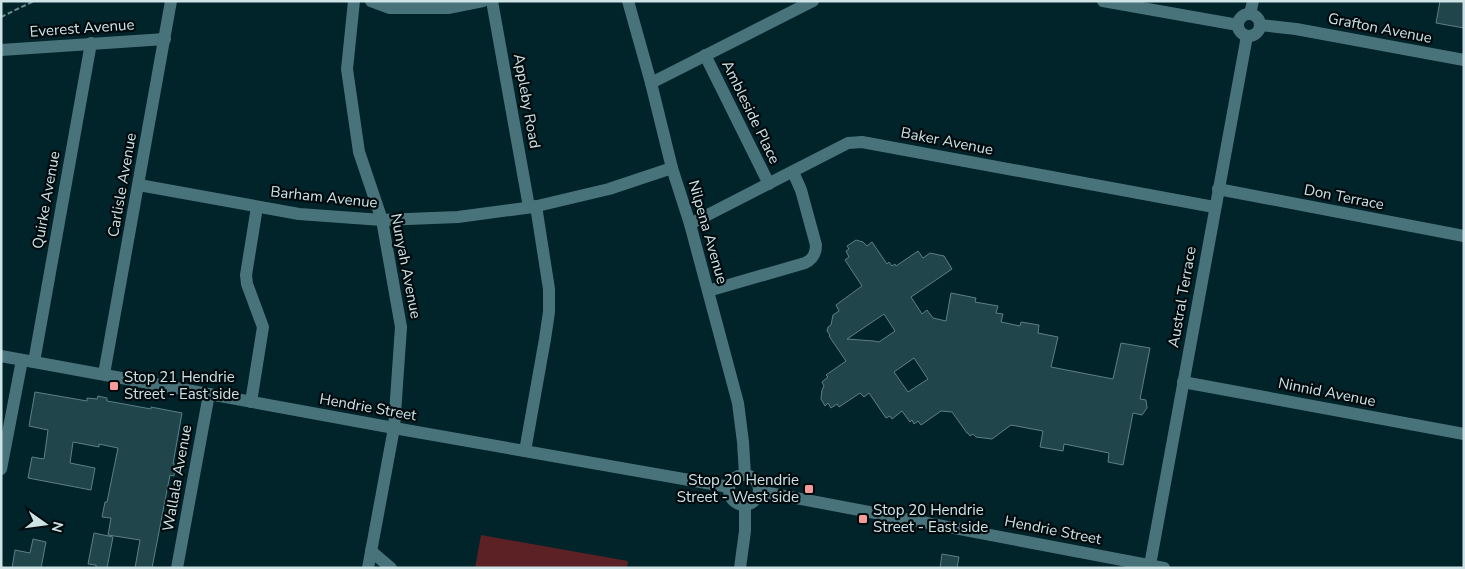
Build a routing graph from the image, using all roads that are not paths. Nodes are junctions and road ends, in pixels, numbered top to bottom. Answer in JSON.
{"nodes":[{"id":1,"x":171,"y":1,"type":"edge"},
{"id":2,"x":354,"y":1,"type":"edge"},
{"id":3,"x":371,"y":1,"type":"edge"},
{"id":4,"x":483,"y":1,"type":"edge"},
{"id":5,"x":492,"y":1,"type":"edge"},
{"id":6,"x":628,"y":1,"type":"edge"},
{"id":7,"x":813,"y":1,"type":"edge"},
{"id":8,"x":1103,"y":1,"type":"edge"},
{"id":9,"x":1253,"y":1,"type":"edge"},
{"id":10,"x":1250,"y":14,"type":"junction"},
{"id":11,"x":1238,"y":25,"type":"junction"},
{"id":12,"x":1260,"y":25,"type":"junction"},
{"id":13,"x":1247,"y":36,"type":"junction"},
{"id":14,"x":165,"y":39,"type":"junction"},
{"id":15,"x":91,"y":44,"type":"junction"},
{"id":16,"x":1,"y":50,"type":"edge"},
{"id":17,"x":705,"y":56,"type":"junction"},
{"id":18,"x":1464,"y":60,"type":"edge"},
{"id":19,"x":650,"y":83,"type":"junction"},
{"id":20,"x":672,"y":168,"type":"junction"},
{"id":21,"x":793,"y":172,"type":"junction"},
{"id":22,"x":768,"y":184,"type":"junction"},
{"id":23,"x":139,"y":185,"type":"junction"},
{"id":24,"x":1218,"y":189,"type":"junction"},
{"id":25,"x":257,"y":207,"type":"junction"},
{"id":26,"x":533,"y":207,"type":"junction"},
{"id":27,"x":1214,"y":207,"type":"junction"},
{"id":28,"x":382,"y":220,"type":"junction"},
{"id":29,"x":690,"y":224,"type":"junction"},
{"id":30,"x":1464,"y":236,"type":"edge"},
{"id":31,"x":708,"y":291,"type":"junction"},
{"id":32,"x":1,"y":356,"type":"edge"},
{"id":33,"x":28,"y":361,"type":"junction"},
{"id":34,"x":104,"y":374,"type":"junction"},
{"id":35,"x":1183,"y":382,"type":"junction"},
{"id":36,"x":209,"y":394,"type":"junction"},
{"id":37,"x":251,"y":402,"type":"junction"},
{"id":38,"x":394,"y":428,"type":"junction"},
{"id":39,"x":1464,"y":434,"type":"edge"},
{"id":40,"x":525,"y":451,"type":"junction"},
{"id":41,"x":1,"y":469,"type":"edge"},
{"id":42,"x":745,"y":475,"type":"junction"},
{"id":43,"x":729,"y":487,"type":"junction"},
{"id":44,"x":759,"y":491,"type":"junction"},
{"id":45,"x":745,"y":505,"type":"junction"},
{"id":46,"x":371,"y":551,"type":"junction"},
{"id":47,"x":1150,"y":565,"type":"junction"},
{"id":48,"x":177,"y":568,"type":"edge"},
{"id":49,"x":368,"y":568,"type":"edge"},
{"id":50,"x":391,"y":568,"type":"edge"},
{"id":51,"x":740,"y":568,"type":"edge"},
{"id":52,"x":1164,"y":568,"type":"edge"}],
"edges":[{"from":1,"to":14,"type":"street","name":"Carlisle Avenue"},
{"from":2,"to":28,"type":"street","name":"Nunyah Avenue"},
{"from":3,"to":4,"type":"street"},
{"from":5,"to":26,"type":"street","name":"Appleby Road"},
{"from":6,"to":19,"type":"street","name":"Nilpena Avenue"},
{"from":7,"to":17,"type":"street"},
{"from":8,"to":11,"type":"street"},
{"from":9,"to":10,"type":"street"},
{"from":10,"to":11,"type":"street"},
{"from":10,"to":12,"type":"street"},
{"from":11,"to":13,"type":"street"},
{"from":12,"to":13,"type":"street"},
{"from":12,"to":18,"type":"street","name":"Grafton Avenue"},
{"from":13,"to":24,"type":"street","name":"Austral Terrace"},
{"from":14,"to":15,"type":"street","name":"Everest Avenue"},
{"from":14,"to":23,"type":"street","name":"Carlisle Avenue"},
{"from":15,"to":16,"type":"street","name":"Everest Avenue"},
{"from":15,"to":33,"type":"street","name":"Quirke Avenue"},
{"from":17,"to":19,"type":"street"},
{"from":17,"to":22,"type":"street","name":"Ambleside Place"},
{"from":19,"to":20,"type":"street","name":"Nilpena Avenue"},
{"from":20,"to":26,"type":"street","name":"Barham Avenue"},
{"from":20,"to":29,"type":"street","name":"Nilpena Avenue"},
{"from":21,"to":22,"type":"street","name":"Baker Avenue"},
{"from":21,"to":27,"type":"street","name":"Baker Avenue"},
{"from":21,"to":31,"type":"street"},
{"from":22,"to":29,"type":"street","name":"Baker Avenue"},
{"from":23,"to":25,"type":"street","name":"Barham Avenue"},
{"from":23,"to":34,"type":"street","name":"Carlisle Avenue"},
{"from":24,"to":27,"type":"street","name":"Austral Terrace"},
{"from":24,"to":30,"type":"street","name":"Don Terrace"},
{"from":25,"to":28,"type":"street","name":"Barham Avenue"},
{"from":25,"to":37,"type":"street"},
{"from":26,"to":28,"type":"street","name":"Barham Avenue"},
{"from":26,"to":40,"type":"street"},
{"from":27,"to":35,"type":"street","name":"Austral Terrace"},
{"from":28,"to":38,"type":"street","name":"Nunyah Avenue"},
{"from":29,"to":31,"type":"street","name":"Nilpena Avenue"},
{"from":31,"to":42,"type":"street","name":"Nilpena Avenue"},
{"from":32,"to":33,"type":"street","name":"Hendrie Street"},
{"from":33,"to":34,"type":"street","name":"Hendrie Street"},
{"from":33,"to":41,"type":"street","name":"Quirke Avenue"},
{"from":34,"to":36,"type":"street","name":"Hendrie Street"},
{"from":35,"to":39,"type":"street","name":"Ninnid Avenue"},
{"from":35,"to":47,"type":"street","name":"Austral Terrace"},
{"from":36,"to":37,"type":"street","name":"Hendrie Street"},
{"from":36,"to":48,"type":"street","name":"Wallala Avenue"},
{"from":37,"to":38,"type":"street","name":"Hendrie Street"},
{"from":38,"to":40,"type":"street","name":"Hendrie Street"},
{"from":38,"to":46,"type":"street","name":"Nunyah Avenue"},
{"from":40,"to":43,"type":"street","name":"Hendrie Street"},
{"from":42,"to":43,"type":"street"},
{"from":42,"to":44,"type":"street"},
{"from":43,"to":45,"type":"street"},
{"from":44,"to":45,"type":"street"},
{"from":44,"to":47,"type":"street","name":"Hendrie Street"},
{"from":45,"to":51,"type":"street"},
{"from":46,"to":49,"type":"street","name":"Nunyah Avenue"},
{"from":46,"to":50,"type":"street"},
{"from":47,"to":52,"type":"street","name":"Hendrie Street"}]}
